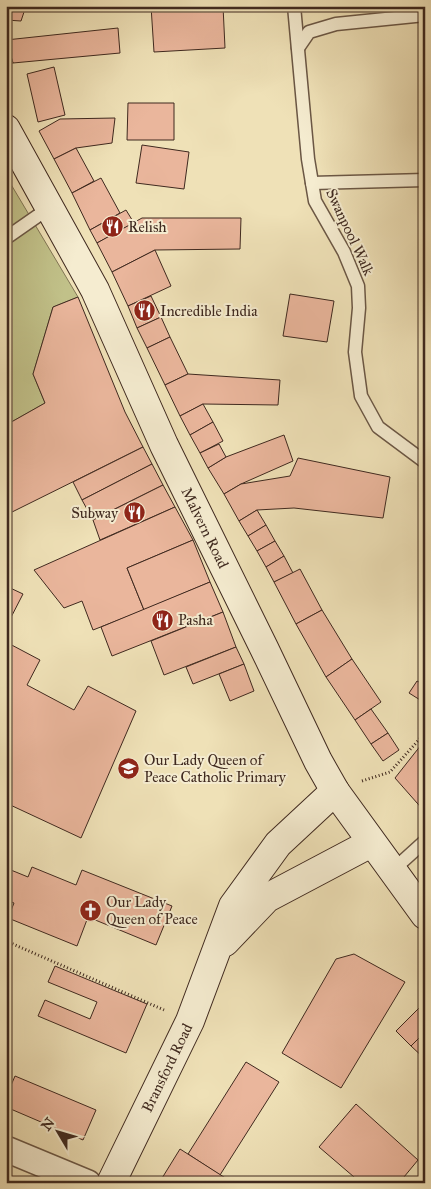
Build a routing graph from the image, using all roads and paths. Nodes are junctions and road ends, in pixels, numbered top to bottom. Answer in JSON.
{"nodes":[{"id":1,"x":294,"y":6,"type":"edge"},
{"id":2,"x":425,"y":15,"type":"edge"},
{"id":3,"x":298,"y":48,"type":"junction"},
{"id":4,"x":6,"y":129,"type":"edge"},
{"id":5,"x":425,"y":180,"type":"edge"},
{"id":6,"x":312,"y":183,"type":"junction"},
{"id":7,"x":49,"y":208,"type":"junction"},
{"id":8,"x":6,"y":238,"type":"edge"},
{"id":9,"x":425,"y":462,"type":"edge"},
{"id":10,"x":425,"y":733,"type":"edge"},
{"id":11,"x":335,"y":791,"type":"junction"},
{"id":12,"x":425,"y":841,"type":"edge"},
{"id":13,"x":372,"y":843,"type":"junction"},
{"id":14,"x":393,"y":870,"type":"junction"},
{"id":15,"x":425,"y":915,"type":"edge"},
{"id":16,"x":6,"y":941,"type":"edge"},
{"id":17,"x":217,"y":951,"type":"junction"},
{"id":18,"x":190,"y":1021,"type":"junction"},
{"id":19,"x":6,"y":1149,"type":"edge"},
{"id":20,"x":88,"y":1183,"type":"edge"},
{"id":21,"x":111,"y":1183,"type":"edge"}],
"edges":[{"from":1,"to":3,"type":"lane","name":"Swanpool Walk"},
{"from":2,"to":3,"type":"lane"},
{"from":3,"to":6,"type":"lane","name":"Swanpool Walk"},
{"from":4,"to":7,"type":"main road","name":"Malvern Road"},
{"from":5,"to":6,"type":"lane"},
{"from":6,"to":9,"type":"lane","name":"Swanpool Walk"},
{"from":7,"to":8,"type":"lane"},
{"from":7,"to":11,"type":"main road","name":"Malvern Road"},
{"from":10,"to":11,"type":"path"},
{"from":11,"to":13,"type":"main road","name":"Malvern Road"},
{"from":11,"to":17,"type":"main road","name":"Bransford Road"},
{"from":12,"to":14,"type":"lane"},
{"from":13,"to":14,"type":"main road","name":"Malvern Road"},
{"from":13,"to":17,"type":"main road","name":"Bransford Road"},
{"from":14,"to":15,"type":"main road","name":"Malvern Road"},
{"from":16,"to":18,"type":"path"},
{"from":17,"to":18,"type":"main road","name":"Bransford Road"},
{"from":18,"to":21,"type":"main road","name":"Bransford Road"},
{"from":19,"to":20,"type":"street"}]}
